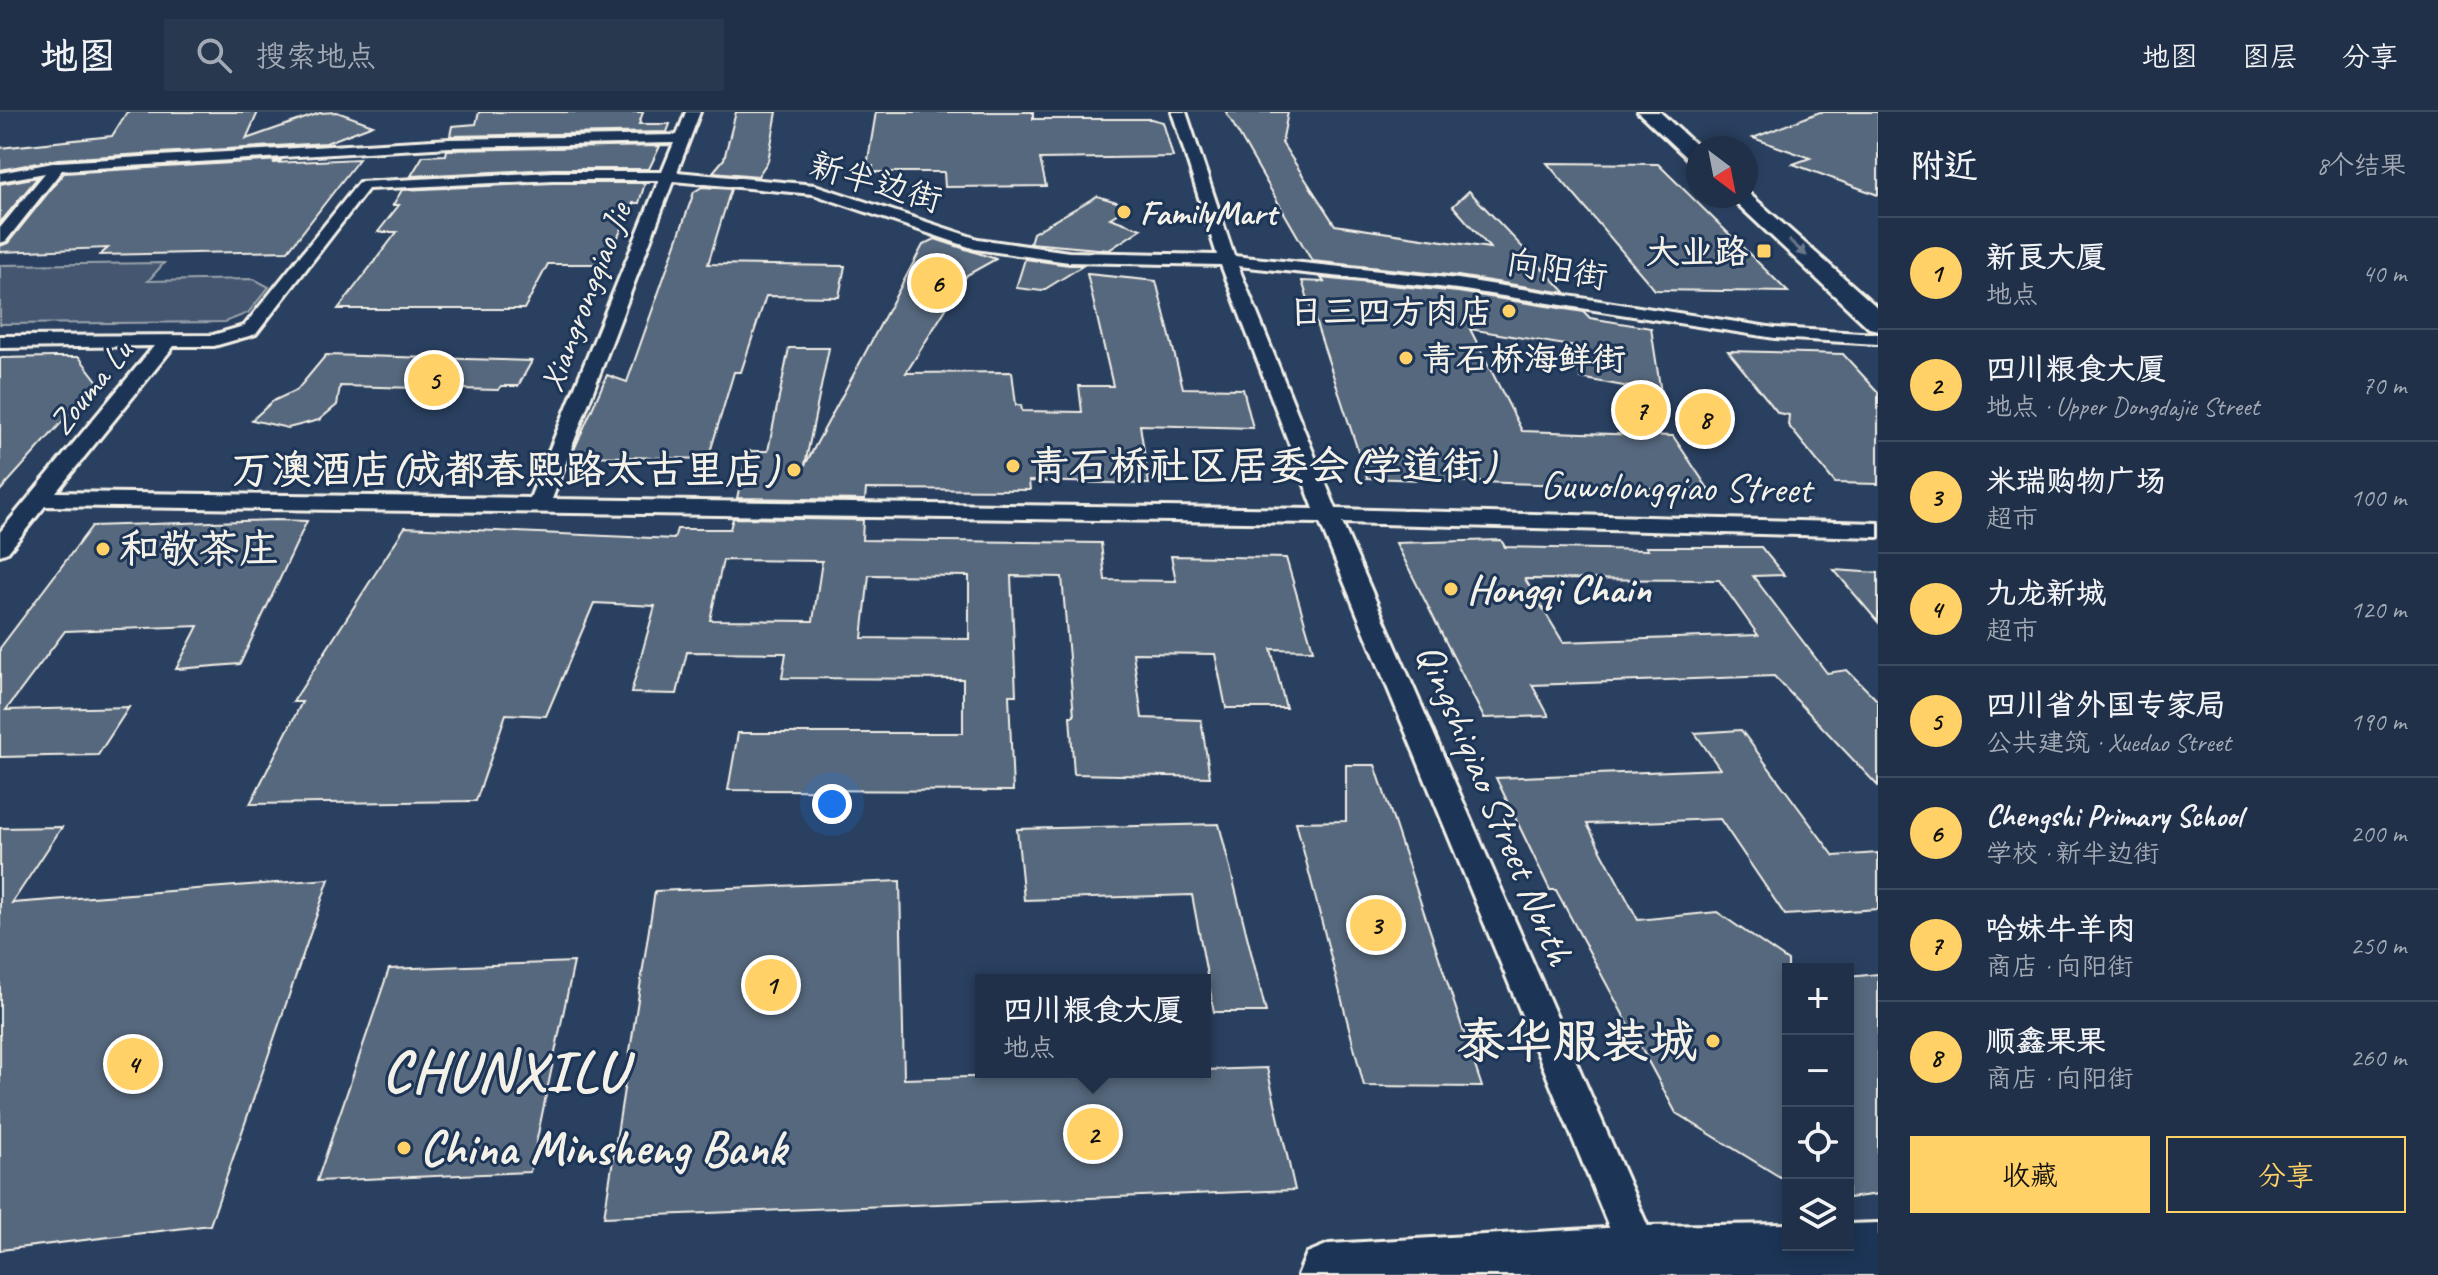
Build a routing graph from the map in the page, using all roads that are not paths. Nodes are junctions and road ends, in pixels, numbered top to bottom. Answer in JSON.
{"nodes":[{"id":1,"x":693,"y":112,"type":"edge"},
{"id":2,"x":1179,"y":112,"type":"edge"},
{"id":3,"x":1648,"y":112,"type":"edge"},
{"id":4,"x":1673,"y":112,"type":"edge"},
{"id":5,"x":1700,"y":136,"type":"edge"},
{"id":6,"x":681,"y":139,"type":"junction"},
{"id":7,"x":1686,"y":147,"type":"edge"},
{"id":8,"x":58,"y":166,"type":"junction"},
{"id":9,"x":667,"y":176,"type":"junction"},
{"id":10,"x":0,"y":177,"type":"edge"},
{"id":11,"x":1758,"y":186,"type":"edge"},
{"id":12,"x":1753,"y":208,"type":"edge"},
{"id":13,"x":0,"y":238,"type":"edge"},
{"id":14,"x":1227,"y":260,"type":"junction"},
{"id":15,"x":1878,"y":291,"type":"edge"},
{"id":16,"x":1878,"y":322,"type":"edge"},
{"id":17,"x":1878,"y":339,"type":"edge"},
{"id":18,"x":168,"y":341,"type":"junction"},
{"id":19,"x":0,"y":342,"type":"edge"},
{"id":20,"x":41,"y":499,"type":"junction"},
{"id":21,"x":538,"y":506,"type":"junction"},
{"id":22,"x":1328,"y":516,"type":"junction"},
{"id":23,"x":1878,"y":530,"type":"edge"},
{"id":24,"x":0,"y":547,"type":"edge"},
{"id":25,"x":1878,"y":1254,"type":"edge"},
{"id":26,"x":1641,"y":1257,"type":"junction"},
{"id":27,"x":1329,"y":1275,"type":"edge"}],
"edges":[{"from":1,"to":6,"type":"street","name":"Xiangrongqiao Jie"},
{"from":2,"to":14,"type":"street","name":"Qingshiqiao Street North"},
{"from":3,"to":7,"type":"main road"},
{"from":4,"to":5,"type":"main road"},
{"from":6,"to":8,"type":"street"},
{"from":6,"to":9,"type":"street","name":"Xiangrongqiao Jie"},
{"from":8,"to":10,"type":"street"},
{"from":8,"to":13,"type":"street"},
{"from":9,"to":14,"type":"street","name":"新半边街"},
{"from":9,"to":18,"type":"street","name":"新半边街"},
{"from":9,"to":21,"type":"street","name":"Xiangrongqiao Jie"},
{"from":11,"to":15,"type":"main road"},
{"from":12,"to":16,"type":"main road","one_way":true},
{"from":14,"to":17,"type":"street","name":"向阳街"},
{"from":14,"to":22,"type":"street","name":"Qingshiqiao Street North"},
{"from":18,"to":19,"type":"street"},
{"from":18,"to":20,"type":"street","name":"Zouma Lu"},
{"from":20,"to":21,"type":"street","name":"Guwolongqiao Street"},
{"from":20,"to":24,"type":"street","name":"Zouma Lu"},
{"from":21,"to":22,"type":"street","name":"Guwolongqiao Street"},
{"from":22,"to":23,"type":"street","name":"Guwolongqiao Street"},
{"from":22,"to":26,"type":"street","name":"Qingshiqiao Street North"},
{"from":25,"to":26,"type":"main road"},
{"from":26,"to":27,"type":"main road"}]}
